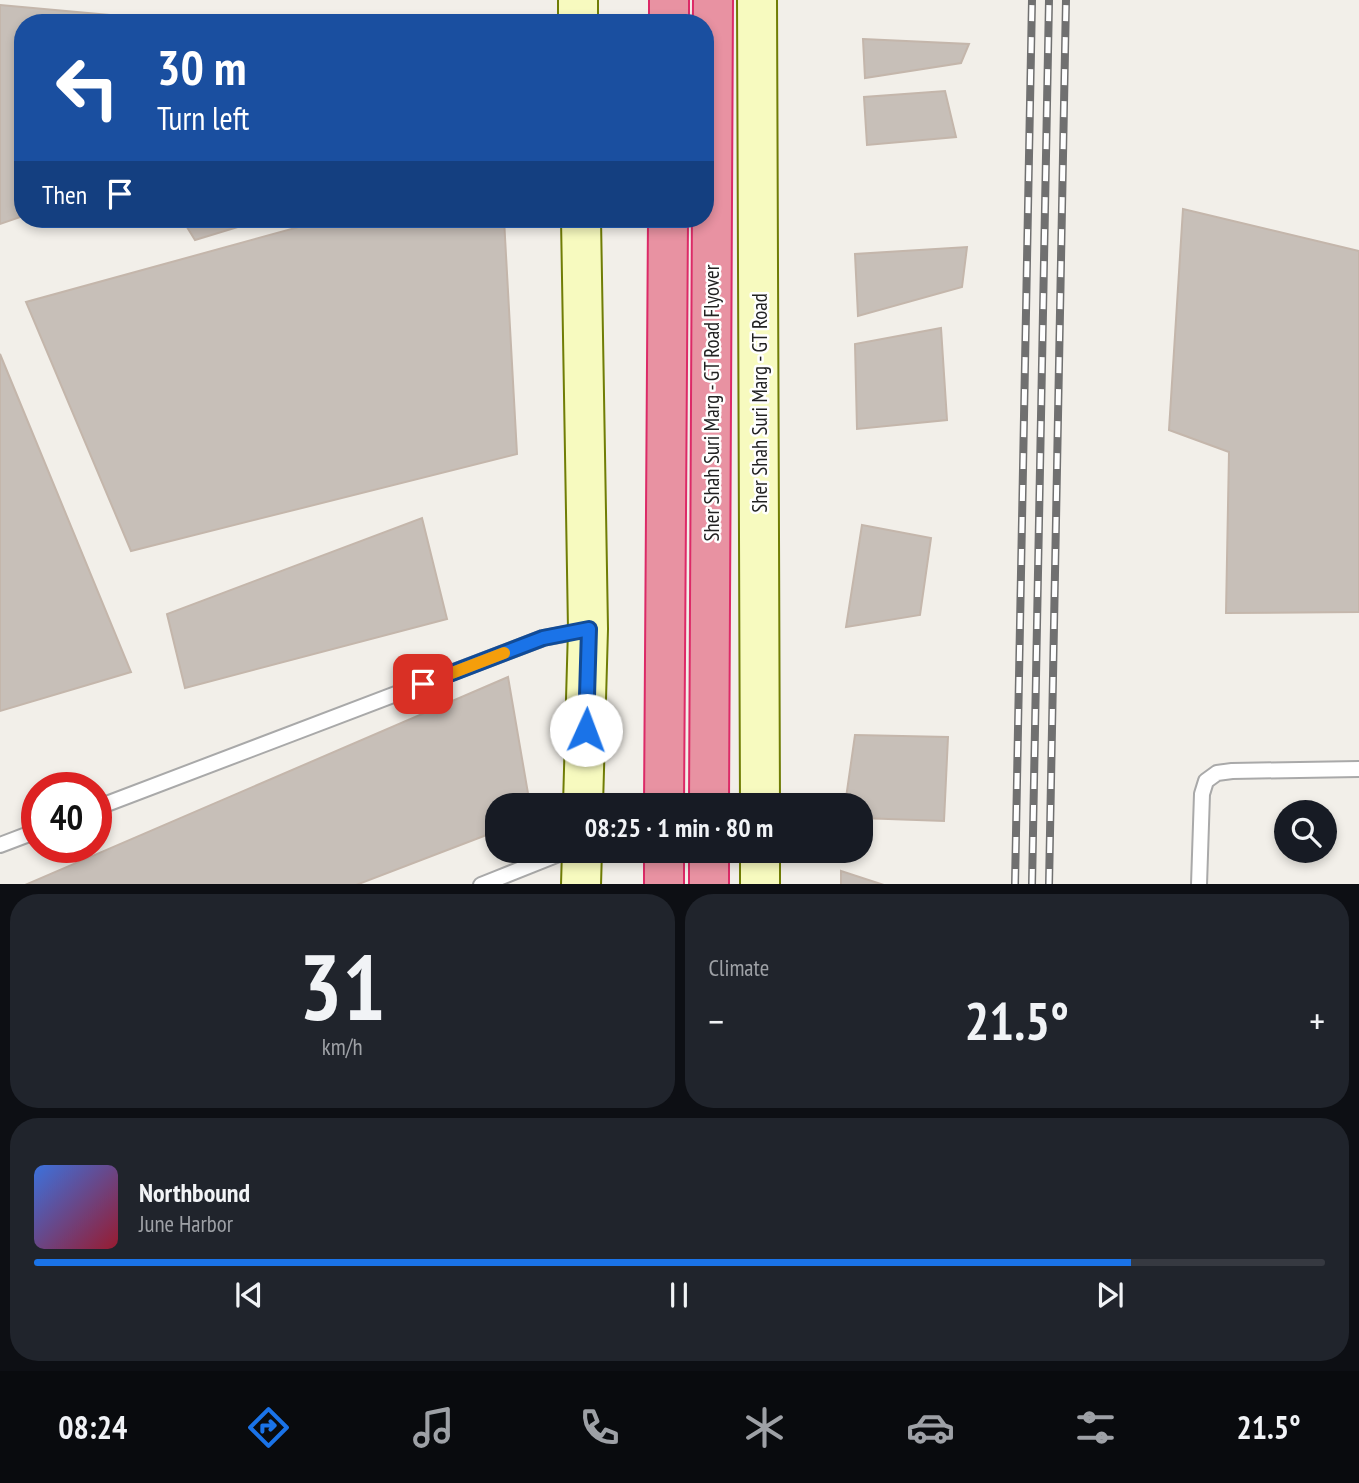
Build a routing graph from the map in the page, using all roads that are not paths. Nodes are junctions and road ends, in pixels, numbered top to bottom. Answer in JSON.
{"nodes":[{"id":1,"x":757,"y":0,"type":"edge"},
{"id":2,"x":582,"y":228,"type":"edge"},
{"id":3,"x":668,"y":228,"type":"edge"},
{"id":4,"x":712,"y":228,"type":"edge"},
{"id":5,"x":589,"y":629,"type":"junction"},
{"id":6,"x":1359,"y":769,"type":"edge"},
{"id":7,"x":583,"y":793,"type":"edge"},
{"id":8,"x":664,"y":793,"type":"edge"},
{"id":9,"x":709,"y":793,"type":"edge"},
{"id":10,"x":760,"y":793,"type":"edge"},
{"id":11,"x":112,"y":802,"type":"edge"},
{"id":12,"x":21,"y":837,"type":"edge"},
{"id":13,"x":0,"y":845,"type":"edge"},
{"id":14,"x":535,"y":863,"type":"edge"},
{"id":15,"x":582,"y":863,"type":"edge"},
{"id":16,"x":664,"y":863,"type":"edge"},
{"id":17,"x":709,"y":863,"type":"edge"},
{"id":18,"x":760,"y":863,"type":"edge"},
{"id":19,"x":481,"y":884,"type":"edge"},
{"id":20,"x":581,"y":884,"type":"edge"},
{"id":21,"x":664,"y":884,"type":"edge"},
{"id":22,"x":709,"y":884,"type":"edge"},
{"id":23,"x":760,"y":884,"type":"edge"},
{"id":24,"x":1199,"y":884,"type":"edge"}],
"edges":[{"from":1,"to":10,"type":"street","name":"Sher Shah Suri Marg - GT Road"},
{"from":2,"to":5,"type":"street"},
{"from":3,"to":8,"type":"highway","name":"Sher Shah Suri Marg - GT Road Flyover"},
{"from":4,"to":9,"type":"highway","name":"Sher Shah Suri Marg - GT Road Flyover"},
{"from":5,"to":7,"type":"street"},
{"from":5,"to":11,"type":"lane"},
{"from":6,"to":24,"type":"lane"},
{"from":12,"to":13,"type":"lane"},
{"from":14,"to":19,"type":"lane"},
{"from":15,"to":20,"type":"street"},
{"from":16,"to":21,"type":"highway"},
{"from":17,"to":22,"type":"highway"},
{"from":18,"to":23,"type":"street"}]}
